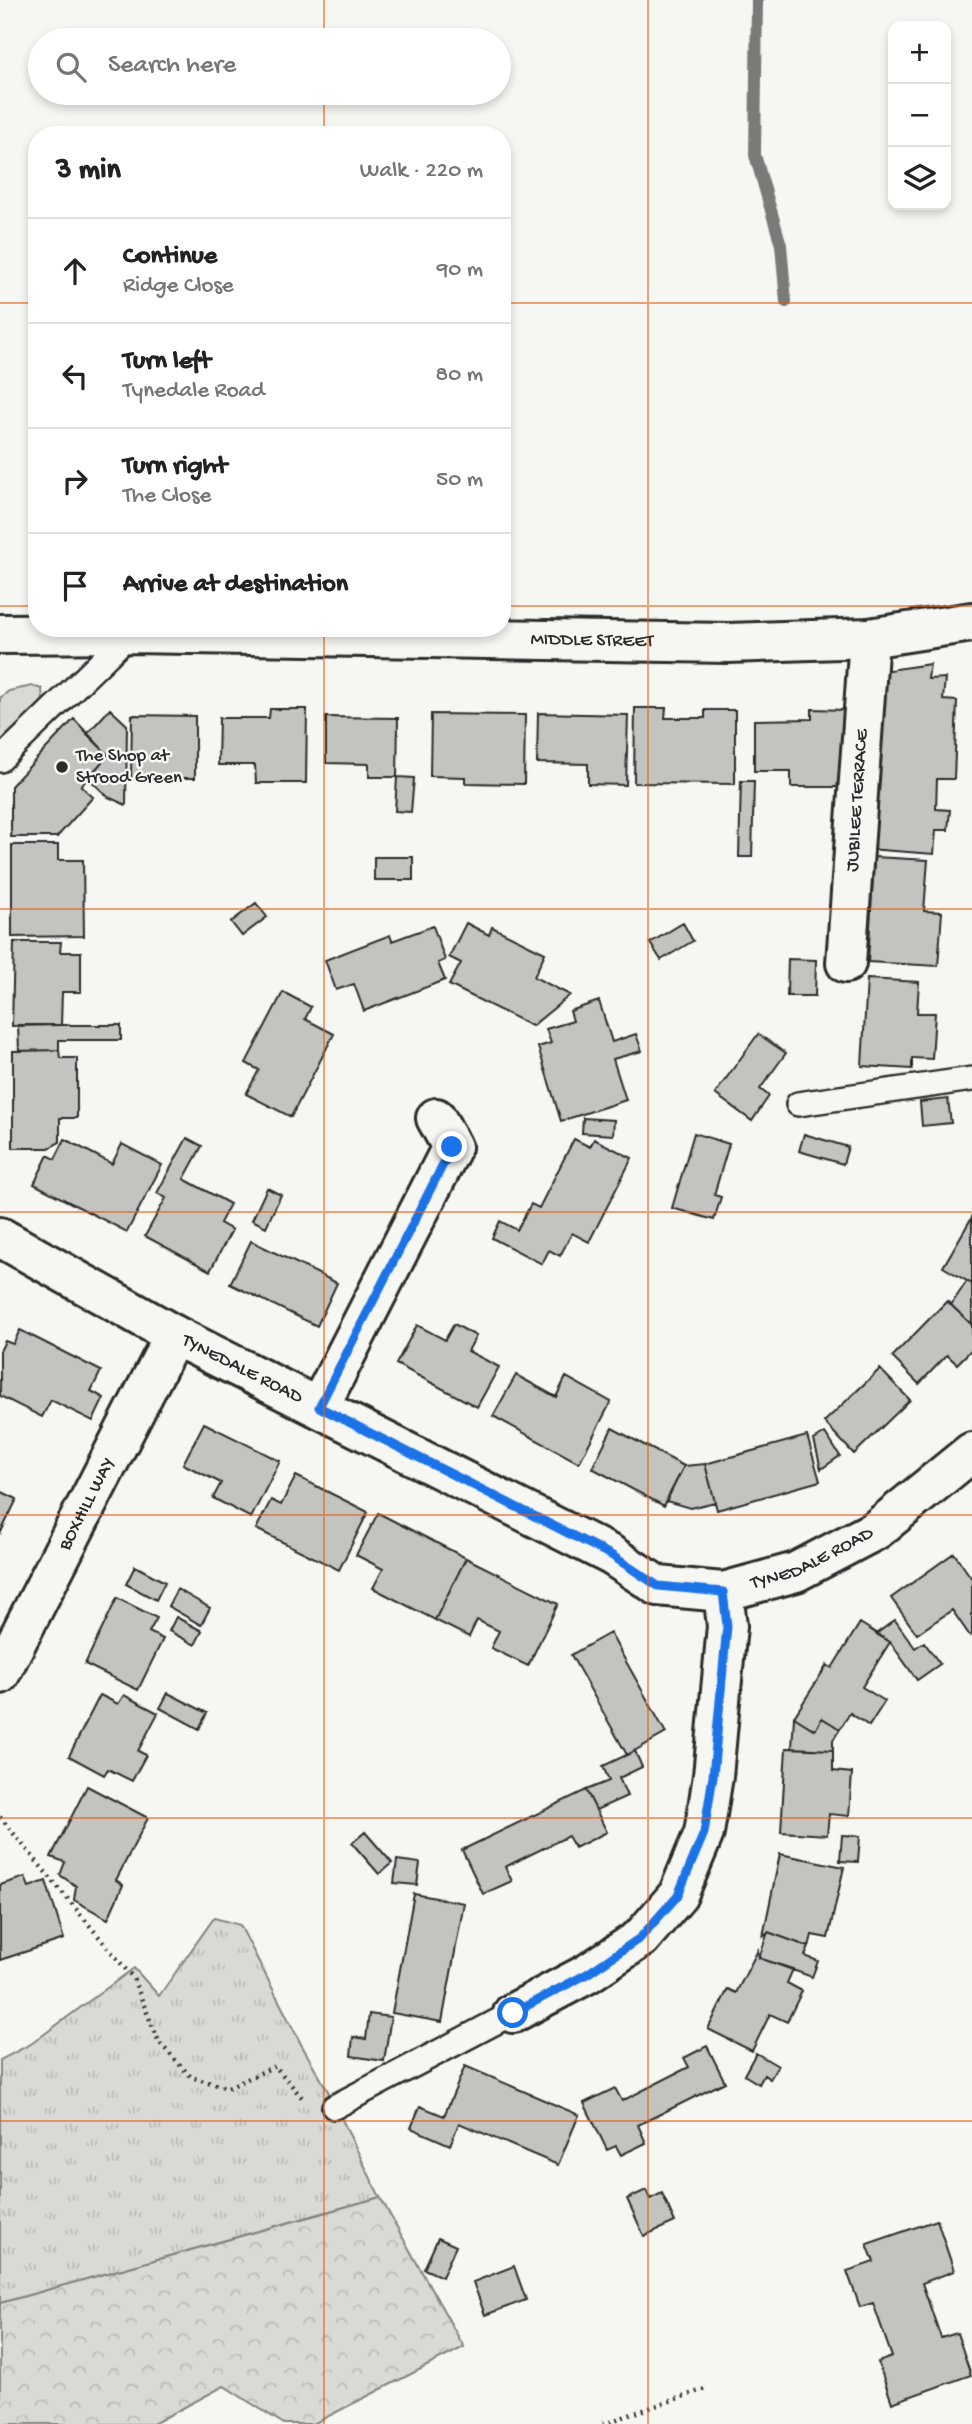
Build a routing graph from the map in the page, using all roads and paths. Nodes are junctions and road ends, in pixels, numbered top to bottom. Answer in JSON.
{"nodes":[{"id":1,"x":972,"y":622,"type":"edge"},
{"id":2,"x":0,"y":634,"type":"edge"},
{"id":3,"x":28,"y":634,"type":"edge"},
{"id":4,"x":127,"y":637,"type":"edge"},
{"id":5,"x":370,"y":637,"type":"edge"},
{"id":6,"x":869,"y":638,"type":"junction"},
{"id":7,"x":0,"y":760,"type":"edge"},
{"id":8,"x":846,"y":963,"type":"dead end"},
{"id":9,"x":972,"y":1079,"type":"edge"},
{"id":10,"x":798,"y":1104,"type":"dead end"},
{"id":11,"x":436,"y":1118,"type":"dead end"},
{"id":12,"x":0,"y":1237,"type":"edge"},
{"id":13,"x":174,"y":1335,"type":"junction"},
{"id":14,"x":319,"y":1407,"type":"junction"},
{"id":15,"x":972,"y":1452,"type":"edge"},
{"id":16,"x":723,"y":1592,"type":"junction"},
{"id":17,"x":0,"y":1675,"type":"edge"},
{"id":18,"x":0,"y":1818,"type":"edge"},
{"id":19,"x":513,"y":2013,"type":"joint"},
{"id":20,"x":334,"y":2108,"type":"joint"},
{"id":21,"x":708,"y":2388,"type":"dead end"},
{"id":22,"x":604,"y":2424,"type":"edge"}],
"edges":[{"from":1,"to":6,"type":"street","name":"MIDDLE STREET"},
{"from":2,"to":3,"type":"street","name":"MIDDLE STREET"},
{"from":4,"to":7,"type":"lane"},
{"from":5,"to":6,"type":"street","name":"MIDDLE STREET"},
{"from":6,"to":8,"type":"street","name":"JUBILEE TERRACE"},
{"from":9,"to":10,"type":"lane"},
{"from":11,"to":14,"type":"street"},
{"from":12,"to":13,"type":"street","name":"TYNEDALE ROAD"},
{"from":13,"to":14,"type":"street","name":"TYNEDALE ROAD"},
{"from":13,"to":17,"type":"street","name":"BOXHILL WAY"},
{"from":14,"to":16,"type":"street","name":"TYNEDALE ROAD"},
{"from":15,"to":16,"type":"street","name":"TYNEDALE ROAD"},
{"from":16,"to":19,"type":"street"},
{"from":18,"to":20,"type":"path"},
{"from":19,"to":20,"type":"lane"},
{"from":21,"to":22,"type":"path"}]}
